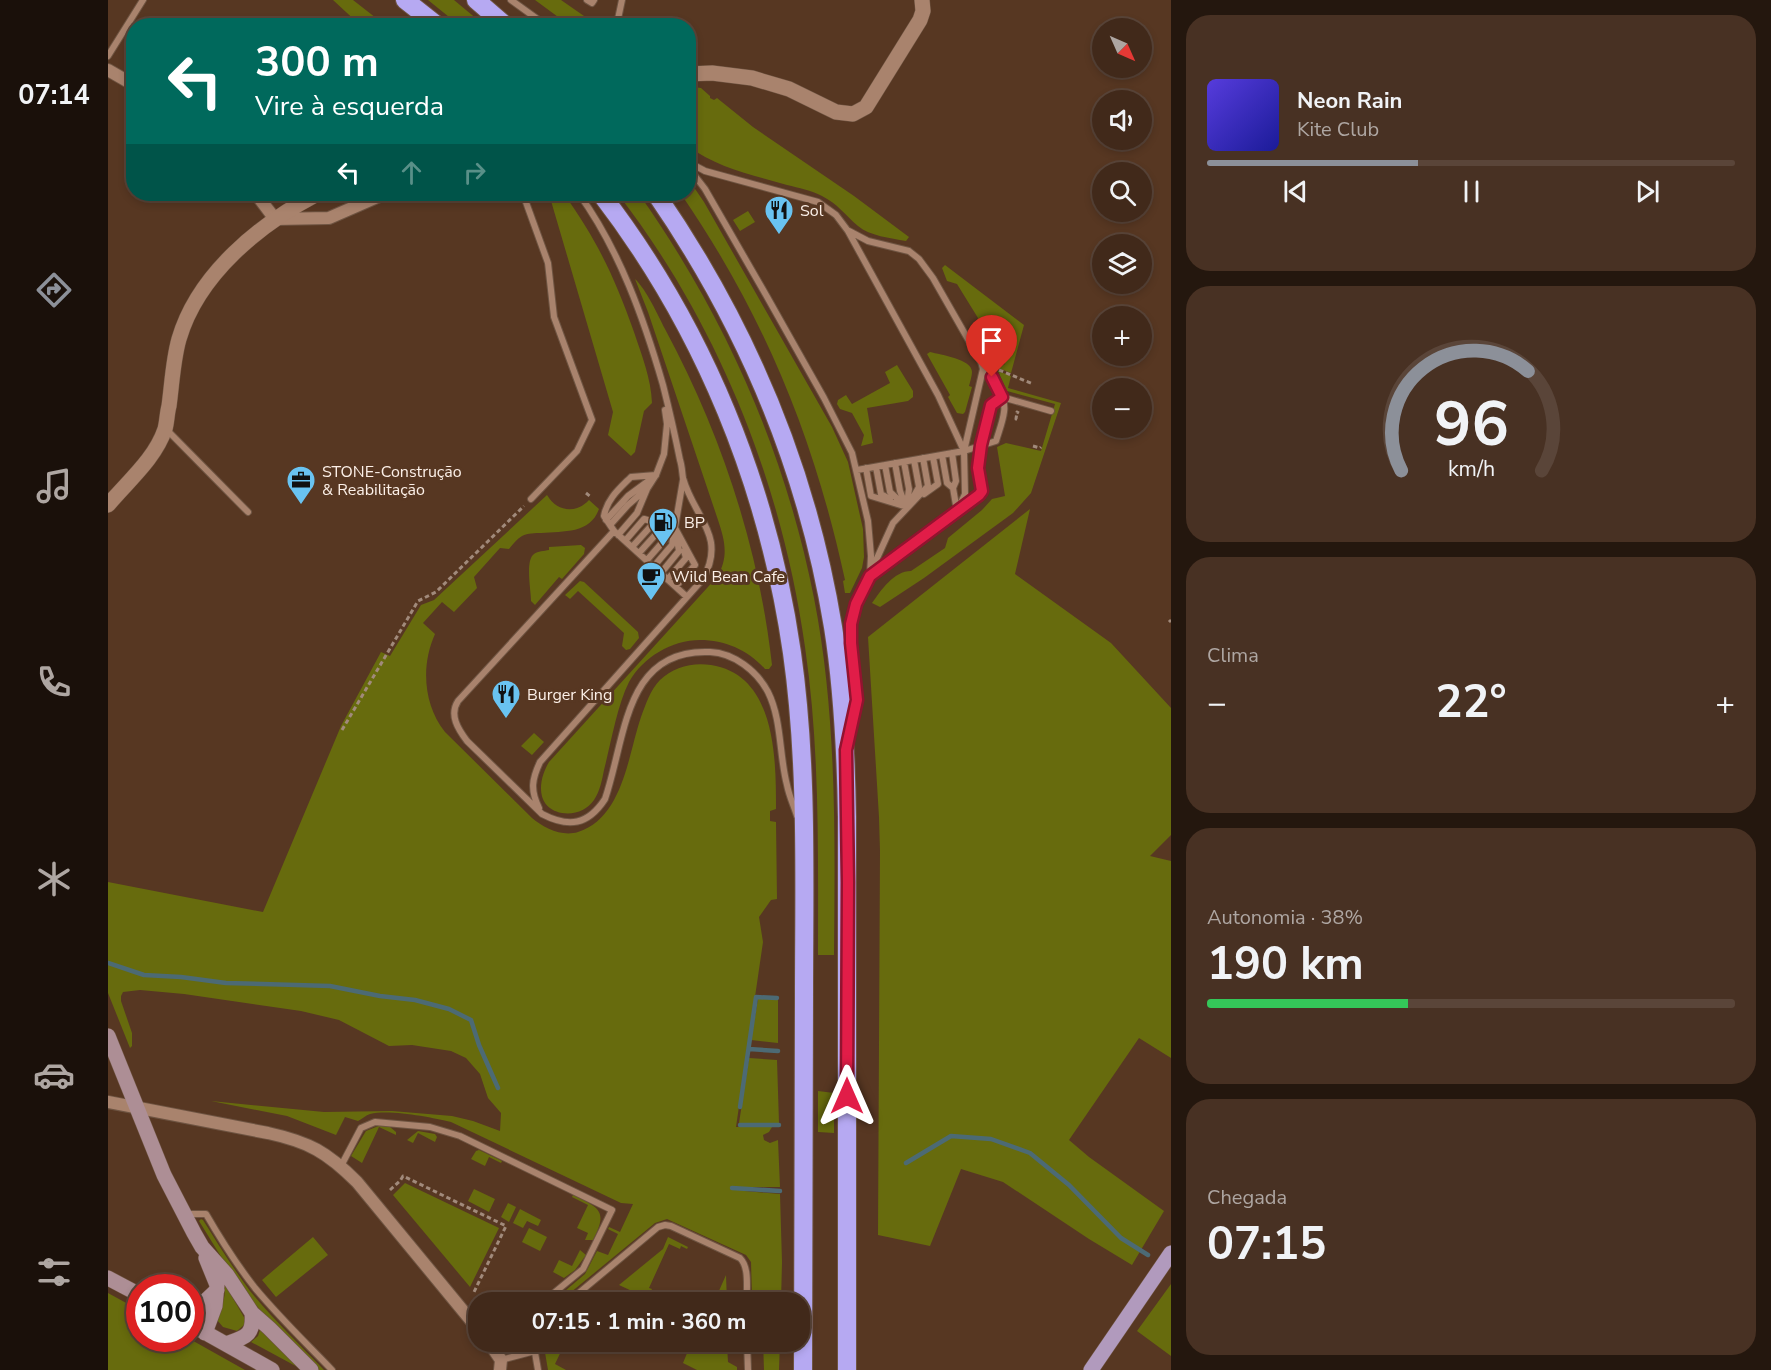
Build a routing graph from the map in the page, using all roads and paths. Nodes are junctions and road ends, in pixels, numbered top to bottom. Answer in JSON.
{"nodes":[{"id":1,"x":143,"y":0,"type":"edge"},
{"id":2,"x":405,"y":0,"type":"edge"},
{"id":3,"x":476,"y":0,"type":"edge"},
{"id":4,"x":511,"y":0,"type":"edge"},
{"id":5,"x":622,"y":0,"type":"edge"},
{"id":6,"x":922,"y":0,"type":"edge"},
{"id":7,"x":132,"y":18,"type":"edge"},
{"id":8,"x":428,"y":18,"type":"edge"},
{"id":9,"x":497,"y":18,"type":"edge"},
{"id":10,"x":536,"y":18,"type":"edge"},
{"id":11,"x":618,"y":18,"type":"edge"},
{"id":12,"x":126,"y":27,"type":"edge"},
{"id":13,"x":108,"y":56,"type":"edge"},
{"id":14,"x":108,"y":70,"type":"edge"},
{"id":15,"x":696,"y":74,"type":"edge"},
{"id":16,"x":126,"y":81,"type":"edge"},
{"id":17,"x":696,"y":166,"type":"edge"},
{"id":18,"x":696,"y":177,"type":"edge"},
{"id":19,"x":261,"y":201,"type":"edge"},
{"id":20,"x":305,"y":201,"type":"edge"},
{"id":21,"x":368,"y":201,"type":"edge"},
{"id":22,"x":526,"y":201,"type":"edge"},
{"id":23,"x":584,"y":201,"type":"edge"},
{"id":24,"x":606,"y":201,"type":"edge"},
{"id":25,"x":661,"y":201,"type":"edge"},
{"id":26,"x":275,"y":219,"type":"junction"},
{"id":27,"x":848,"y":231,"type":"junction"},
{"id":28,"x":981,"y":362,"type":"junction"},
{"id":29,"x":1033,"y":384,"type":"dead end"},
{"id":30,"x":663,"y":386,"type":"junction"},
{"id":31,"x":1002,"y":397,"type":"junction"},
{"id":32,"x":1051,"y":411,"type":"dead end"},
{"id":33,"x":1021,"y":413,"type":"dead end"},
{"id":34,"x":1017,"y":419,"type":"dead end"},
{"id":35,"x":165,"y":428,"type":"junction"},
{"id":36,"x":981,"y":445,"type":"junction"},
{"id":37,"x":1034,"y":446,"type":"dead end"},
{"id":38,"x":1041,"y":447,"type":"dead end"},
{"id":39,"x":964,"y":451,"type":"junction"},
{"id":40,"x":952,"y":453,"type":"junction"},
{"id":41,"x":942,"y":455,"type":"junction"},
{"id":42,"x":933,"y":457,"type":"junction"},
{"id":43,"x":923,"y":458,"type":"junction"},
{"id":44,"x":914,"y":460,"type":"junction"},
{"id":45,"x":904,"y":462,"type":"junction"},
{"id":46,"x":896,"y":463,"type":"junction"},
{"id":47,"x":885,"y":465,"type":"junction"},
{"id":48,"x":876,"y":467,"type":"junction"},
{"id":49,"x":867,"y":468,"type":"junction"},
{"id":50,"x":857,"y":470,"type":"junction"},
{"id":51,"x":656,"y":475,"type":"junction"},
{"id":52,"x":684,"y":479,"type":"junction"},
{"id":53,"x":952,"y":488,"type":"junction"},
{"id":54,"x":647,"y":489,"type":"junction"},
{"id":55,"x":112,"y":493,"type":"edge"},
{"id":56,"x":586,"y":493,"type":"dead end"},
{"id":57,"x":591,"y":497,"type":"dead end"},
{"id":58,"x":531,"y":499,"type":"joint"},
{"id":59,"x":108,"y":505,"type":"edge"},
{"id":60,"x":907,"y":507,"type":"junction"},
{"id":61,"x":248,"y":512,"type":"dead end"},
{"id":62,"x":957,"y":512,"type":"junction"},
{"id":63,"x":612,"y":528,"type":"junction"},
{"id":64,"x":675,"y":528,"type":"junction"},
{"id":65,"x":625,"y":541,"type":"junction"},
{"id":66,"x":633,"y":547,"type":"junction"},
{"id":67,"x":639,"y":553,"type":"junction"},
{"id":68,"x":647,"y":560,"type":"junction"},
{"id":69,"x":654,"y":566,"type":"junction"},
{"id":70,"x":661,"y":573,"type":"junction"},
{"id":71,"x":870,"y":576,"type":"junction"},
{"id":72,"x":668,"y":579,"type":"junction"},
{"id":73,"x":676,"y":586,"type":"junction"},
{"id":74,"x":687,"y":597,"type":"junction"},
{"id":75,"x":342,"y":730,"type":"dead end"},
{"id":76,"x":846,"y":750,"type":"junction"},
{"id":77,"x":542,"y":814,"type":"junction"},
{"id":78,"x":803,"y":833,"type":"junction"},
{"id":79,"x":108,"y":1036,"type":"edge"},
{"id":80,"x":108,"y":1102,"type":"edge"},
{"id":81,"x":136,"y":1108,"type":"junction"},
{"id":82,"x":341,"y":1166,"type":"junction"},
{"id":83,"x":390,"y":1191,"type":"dead end"},
{"id":84,"x":183,"y":1214,"type":"junction"},
{"id":85,"x":202,"y":1247,"type":"junction"},
{"id":86,"x":1171,"y":1254,"type":"edge"},
{"id":87,"x":108,"y":1278,"type":"edge"},
{"id":88,"x":126,"y":1288,"type":"edge"},
{"id":89,"x":217,"y":1290,"type":"junction"},
{"id":90,"x":474,"y":1292,"type":"dead end"},
{"id":91,"x":555,"y":1292,"type":"edge"},
{"id":92,"x":583,"y":1292,"type":"edge"},
{"id":93,"x":747,"y":1292,"type":"edge"},
{"id":94,"x":204,"y":1302,"type":"edge"},
{"id":95,"x":252,"y":1313,"type":"junction"},
{"id":96,"x":468,"y":1317,"type":"edge"},
{"id":97,"x":205,"y":1333,"type":"joint"},
{"id":98,"x":226,"y":1344,"type":"junction"},
{"id":99,"x":533,"y":1352,"type":"edge"},
{"id":100,"x":535,"y":1352,"type":"edge"},
{"id":101,"x":747,"y":1352,"type":"edge"},
{"id":102,"x":501,"y":1365,"type":"edge"},
{"id":103,"x":272,"y":1370,"type":"edge"},
{"id":104,"x":310,"y":1370,"type":"edge"},
{"id":105,"x":332,"y":1370,"type":"edge"},
{"id":106,"x":538,"y":1370,"type":"edge"},
{"id":107,"x":748,"y":1370,"type":"edge"},
{"id":108,"x":802,"y":1370,"type":"edge"},
{"id":109,"x":847,"y":1370,"type":"edge"},
{"id":110,"x":1091,"y":1370,"type":"edge"}],
"edges":[{"from":1,"to":7,"type":"lane"},
{"from":2,"to":8,"type":"highway"},
{"from":3,"to":9,"type":"highway"},
{"from":4,"to":10,"type":"lane"},
{"from":5,"to":11,"type":"lane"},
{"from":6,"to":15,"type":"street"},
{"from":12,"to":13,"type":"lane"},
{"from":14,"to":16,"type":"street"},
{"from":17,"to":27,"type":"lane"},
{"from":18,"to":50,"type":"lane"},
{"from":19,"to":26,"type":"street"},
{"from":20,"to":26,"type":"street"},
{"from":21,"to":26,"type":"street"},
{"from":22,"to":58,"type":"lane"},
{"from":23,"to":30,"type":"lane"},
{"from":24,"to":78,"type":"highway"},
{"from":25,"to":76,"type":"highway"},
{"from":26,"to":35,"type":"street"},
{"from":27,"to":28,"type":"lane"},
{"from":27,"to":39,"type":"lane"},
{"from":28,"to":29,"type":"path"},
{"from":28,"to":31,"type":"lane"},
{"from":28,"to":39,"type":"lane"},
{"from":30,"to":51,"type":"lane"},
{"from":30,"to":52,"type":"lane"},
{"from":31,"to":32,"type":"lane"},
{"from":31,"to":36,"type":"lane"},
{"from":31,"to":36,"type":"lane"},
{"from":33,"to":34,"type":"path"},
{"from":35,"to":55,"type":"street"},
{"from":35,"to":61,"type":"lane"},
{"from":36,"to":39,"type":"lane"},
{"from":36,"to":62,"type":"lane"},
{"from":37,"to":38,"type":"path"},
{"from":39,"to":40,"type":"lane"},
{"from":39,"to":62,"type":"lane"},
{"from":40,"to":41,"type":"lane"},
{"from":40,"to":53,"type":"lane"},
{"from":41,"to":42,"type":"lane"},
{"from":41,"to":53,"type":"lane"},
{"from":42,"to":43,"type":"lane"},
{"from":42,"to":60,"type":"lane"},
{"from":43,"to":44,"type":"lane"},
{"from":43,"to":60,"type":"lane"},
{"from":44,"to":45,"type":"lane"},
{"from":44,"to":60,"type":"lane"},
{"from":45,"to":46,"type":"lane"},
{"from":45,"to":60,"type":"lane"},
{"from":46,"to":47,"type":"lane"},
{"from":46,"to":60,"type":"lane"},
{"from":47,"to":48,"type":"lane"},
{"from":47,"to":60,"type":"lane"},
{"from":48,"to":49,"type":"lane"},
{"from":48,"to":60,"type":"lane"},
{"from":49,"to":50,"type":"lane"},
{"from":49,"to":60,"type":"lane"},
{"from":50,"to":71,"type":"lane"},
{"from":51,"to":54,"type":"lane"},
{"from":51,"to":63,"type":"lane"},
{"from":51,"to":63,"type":"lane"},
{"from":52,"to":64,"type":"lane"},
{"from":52,"to":74,"type":"lane"},
{"from":53,"to":62,"type":"lane"},
{"from":54,"to":63,"type":"lane"},
{"from":54,"to":63,"type":"lane"},
{"from":55,"to":59,"type":"street"},
{"from":56,"to":57,"type":"path"},
{"from":58,"to":75,"type":"path"},
{"from":60,"to":71,"type":"lane"},
{"from":62,"to":71,"type":"lane"},
{"from":63,"to":65,"type":"lane"},
{"from":63,"to":77,"type":"lane"},
{"from":64,"to":65,"type":"lane"},
{"from":64,"to":66,"type":"lane"},
{"from":64,"to":67,"type":"lane"},
{"from":64,"to":68,"type":"lane"},
{"from":64,"to":69,"type":"lane"},
{"from":64,"to":70,"type":"lane"},
{"from":64,"to":72,"type":"lane"},
{"from":64,"to":73,"type":"lane"},
{"from":65,"to":66,"type":"lane"},
{"from":66,"to":67,"type":"lane"},
{"from":67,"to":68,"type":"lane"},
{"from":68,"to":69,"type":"lane"},
{"from":69,"to":70,"type":"lane"},
{"from":70,"to":72,"type":"lane"},
{"from":71,"to":76,"type":"lane"},
{"from":72,"to":73,"type":"lane"},
{"from":73,"to":74,"type":"lane"},
{"from":74,"to":77,"type":"lane"},
{"from":76,"to":109,"type":"highway"},
{"from":77,"to":78,"type":"lane"},
{"from":78,"to":108,"type":"highway"},
{"from":79,"to":81,"type":"main road"},
{"from":80,"to":81,"type":"street"},
{"from":81,"to":82,"type":"street"},
{"from":81,"to":84,"type":"main road"},
{"from":82,"to":91,"type":"lane"},
{"from":82,"to":96,"type":"street"},
{"from":83,"to":90,"type":"path"},
{"from":84,"to":85,"type":"main road"},
{"from":84,"to":105,"type":"lane"},
{"from":85,"to":89,"type":"main road"},
{"from":85,"to":95,"type":"main road"},
{"from":86,"to":110,"type":"main road"},
{"from":87,"to":88,"type":"main road"},
{"from":89,"to":94,"type":"main road"},
{"from":89,"to":97,"type":"main road"},
{"from":92,"to":93,"type":"lane"},
{"from":95,"to":98,"type":"main road"},
{"from":95,"to":104,"type":"main road"},
{"from":97,"to":98,"type":"main road"},
{"from":98,"to":103,"type":"main road"},
{"from":99,"to":102,"type":"lane"},
{"from":100,"to":106,"type":"lane"},
{"from":101,"to":107,"type":"lane"}]}
